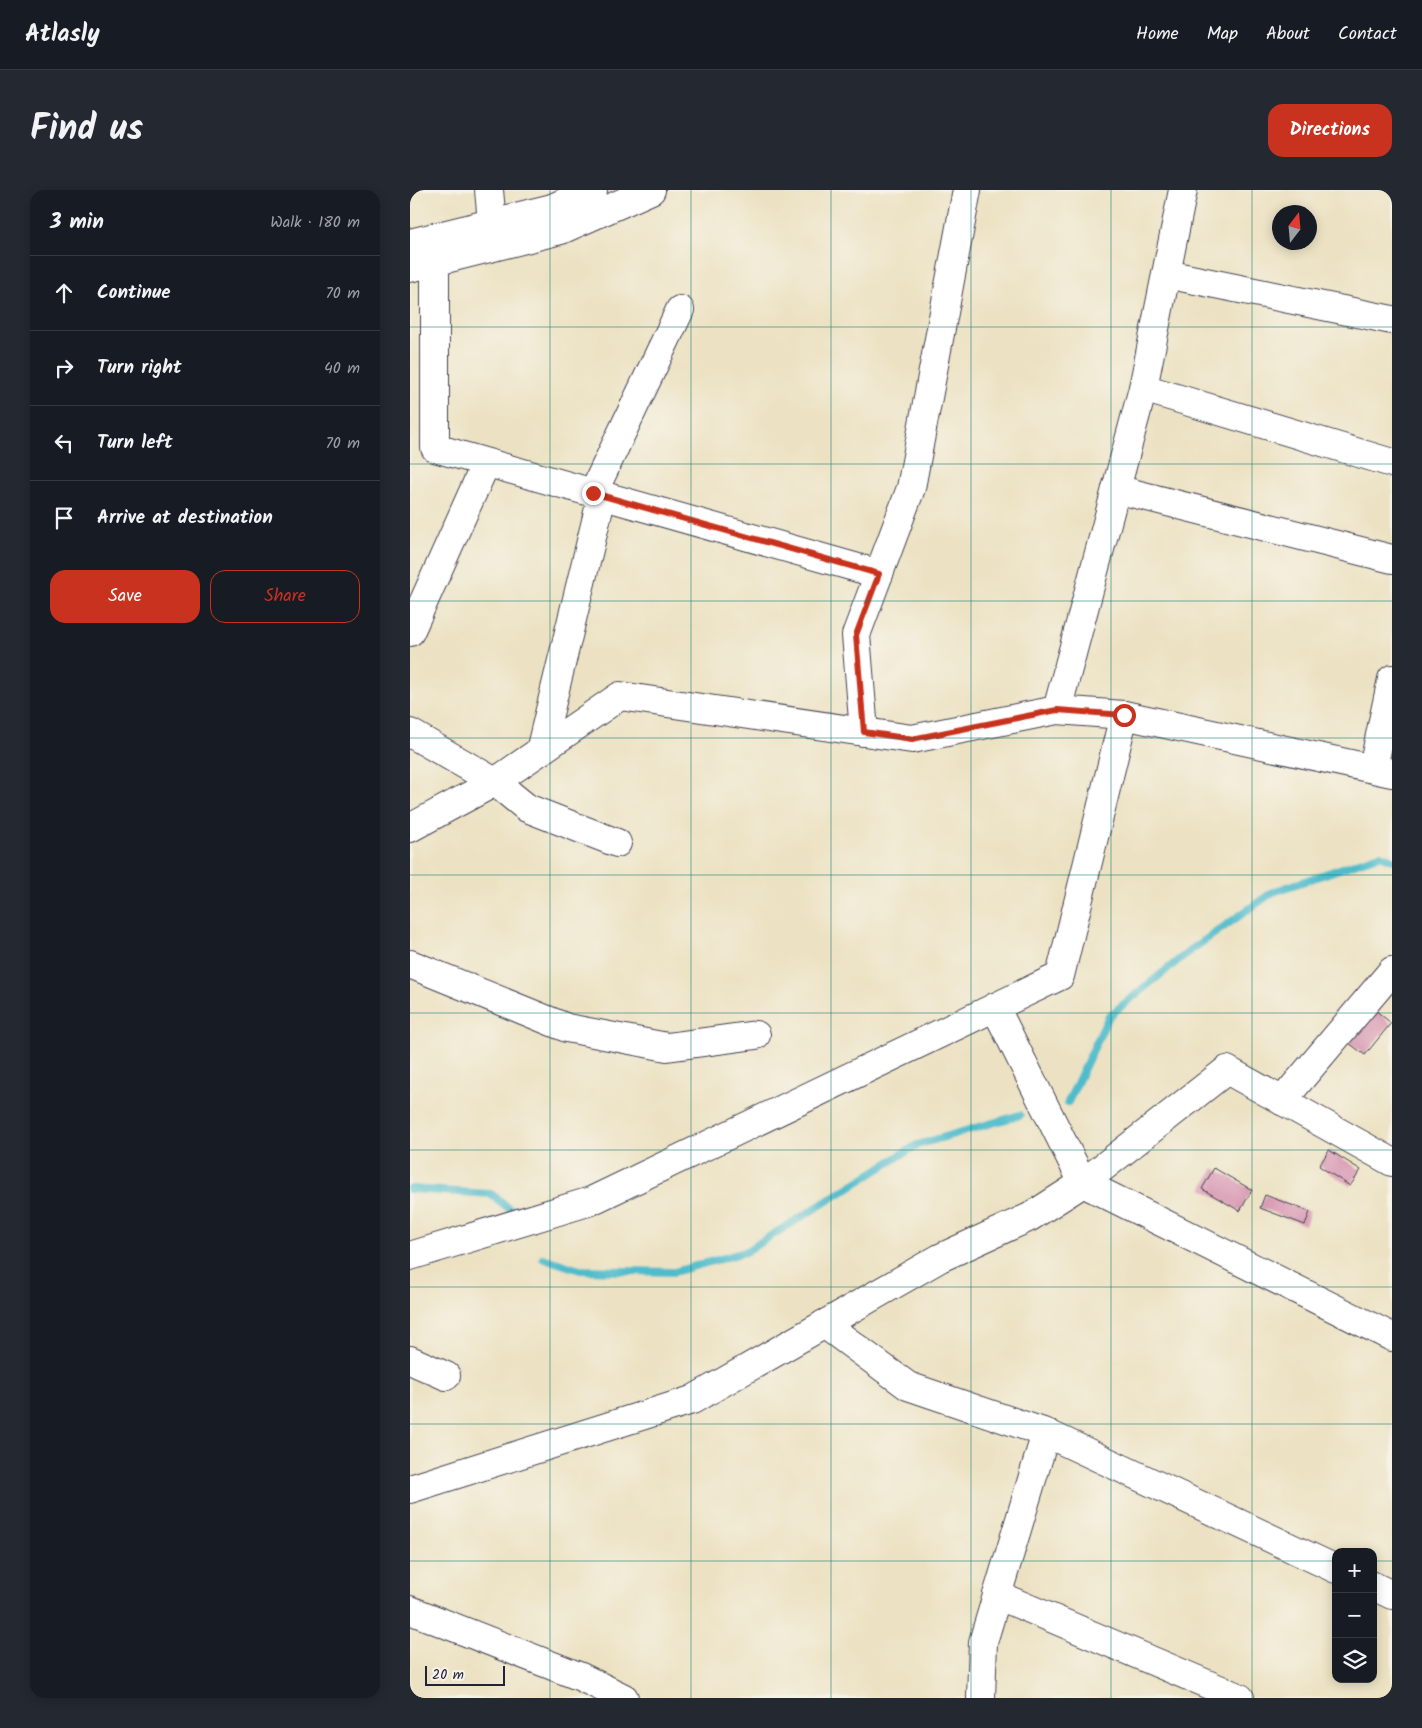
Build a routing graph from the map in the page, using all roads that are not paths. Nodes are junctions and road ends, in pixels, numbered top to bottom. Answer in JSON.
{"nodes":[{"id":1,"x":488,"y":190,"type":"edge"},
{"id":2,"x":593,"y":190,"type":"edge"},
{"id":3,"x":651,"y":190,"type":"edge"},
{"id":4,"x":968,"y":190,"type":"edge"},
{"id":5,"x":1183,"y":190,"type":"edge"},
{"id":6,"x":492,"y":223,"type":"junction"},
{"id":7,"x":422,"y":253,"type":"edge"},
{"id":8,"x":1166,"y":274,"type":"junction"},
{"id":9,"x":680,"y":310,"type":"dead end"},
{"id":10,"x":1392,"y":320,"type":"edge"},
{"id":11,"x":1143,"y":388,"type":"junction"},
{"id":12,"x":486,"y":463,"type":"junction"},
{"id":13,"x":1392,"y":463,"type":"edge"},
{"id":14,"x":1116,"y":489,"type":"junction"},
{"id":15,"x":597,"y":494,"type":"junction"},
{"id":16,"x":1392,"y":559,"type":"edge"},
{"id":17,"x":879,"y":574,"type":"junction"},
{"id":18,"x":410,"y":632,"type":"edge"},
{"id":19,"x":1392,"y":679,"type":"edge"},
{"id":20,"x":1057,"y":710,"type":"junction"},
{"id":21,"x":1124,"y":715,"type":"junction"},
{"id":22,"x":864,"y":732,"type":"junction"},
{"id":23,"x":410,"y":733,"type":"edge"},
{"id":24,"x":540,"y":751,"type":"junction"},
{"id":25,"x":1383,"y":770,"type":"edge"},
{"id":26,"x":495,"y":782,"type":"junction"},
{"id":27,"x":410,"y":828,"type":"edge"},
{"id":28,"x":618,"y":843,"type":"dead end"},
{"id":29,"x":410,"y":964,"type":"edge"},
{"id":30,"x":1387,"y":985,"type":"edge"},
{"id":31,"x":995,"y":1007,"type":"junction"},
{"id":32,"x":756,"y":1035,"type":"dead end"},
{"id":33,"x":1282,"y":1102,"type":"junction"},
{"id":34,"x":1392,"y":1162,"type":"edge"},
{"id":35,"x":1083,"y":1183,"type":"junction"},
{"id":36,"x":410,"y":1256,"type":"edge"},
{"id":37,"x":824,"y":1324,"type":"junction"},
{"id":38,"x":1392,"y":1337,"type":"edge"},
{"id":39,"x":410,"y":1360,"type":"edge"},
{"id":40,"x":446,"y":1376,"type":"dead end"},
{"id":41,"x":1046,"y":1433,"type":"junction"},
{"id":42,"x":410,"y":1489,"type":"edge"},
{"id":43,"x":1332,"y":1567,"type":"edge"},
{"id":44,"x":1377,"y":1588,"type":"edge"},
{"id":45,"x":997,"y":1595,"type":"junction"},
{"id":46,"x":1392,"y":1595,"type":"edge"},
{"id":47,"x":410,"y":1610,"type":"edge"},
{"id":48,"x":624,"y":1698,"type":"edge"},
{"id":49,"x":981,"y":1698,"type":"edge"},
{"id":50,"x":1240,"y":1698,"type":"edge"}],
"edges":[{"from":1,"to":6,"type":"street"},
{"from":2,"to":6,"type":"street"},
{"from":3,"to":7,"type":"street"},
{"from":4,"to":17,"type":"street"},
{"from":5,"to":8,"type":"street"},
{"from":6,"to":7,"type":"street"},
{"from":7,"to":12,"type":"street"},
{"from":8,"to":10,"type":"street"},
{"from":8,"to":11,"type":"street"},
{"from":9,"to":15,"type":"street"},
{"from":11,"to":13,"type":"street"},
{"from":11,"to":14,"type":"street"},
{"from":12,"to":15,"type":"street"},
{"from":12,"to":18,"type":"street"},
{"from":14,"to":16,"type":"street"},
{"from":14,"to":20,"type":"street"},
{"from":15,"to":17,"type":"street"},
{"from":15,"to":24,"type":"street"},
{"from":17,"to":22,"type":"street"},
{"from":19,"to":25,"type":"street"},
{"from":20,"to":21,"type":"street"},
{"from":20,"to":22,"type":"street"},
{"from":21,"to":25,"type":"street"},
{"from":21,"to":31,"type":"street"},
{"from":22,"to":24,"type":"street"},
{"from":23,"to":26,"type":"street"},
{"from":24,"to":26,"type":"street"},
{"from":26,"to":27,"type":"street"},
{"from":26,"to":28,"type":"street"},
{"from":29,"to":32,"type":"street"},
{"from":30,"to":33,"type":"street"},
{"from":31,"to":35,"type":"street"},
{"from":31,"to":36,"type":"street"},
{"from":33,"to":34,"type":"street"},
{"from":33,"to":35,"type":"street"},
{"from":35,"to":37,"type":"street"},
{"from":35,"to":38,"type":"street"},
{"from":37,"to":41,"type":"street"},
{"from":37,"to":42,"type":"street"},
{"from":39,"to":40,"type":"street"},
{"from":41,"to":43,"type":"street"},
{"from":41,"to":45,"type":"street"},
{"from":44,"to":46,"type":"street"},
{"from":45,"to":49,"type":"street"},
{"from":45,"to":50,"type":"street"},
{"from":47,"to":48,"type":"street"}]}
